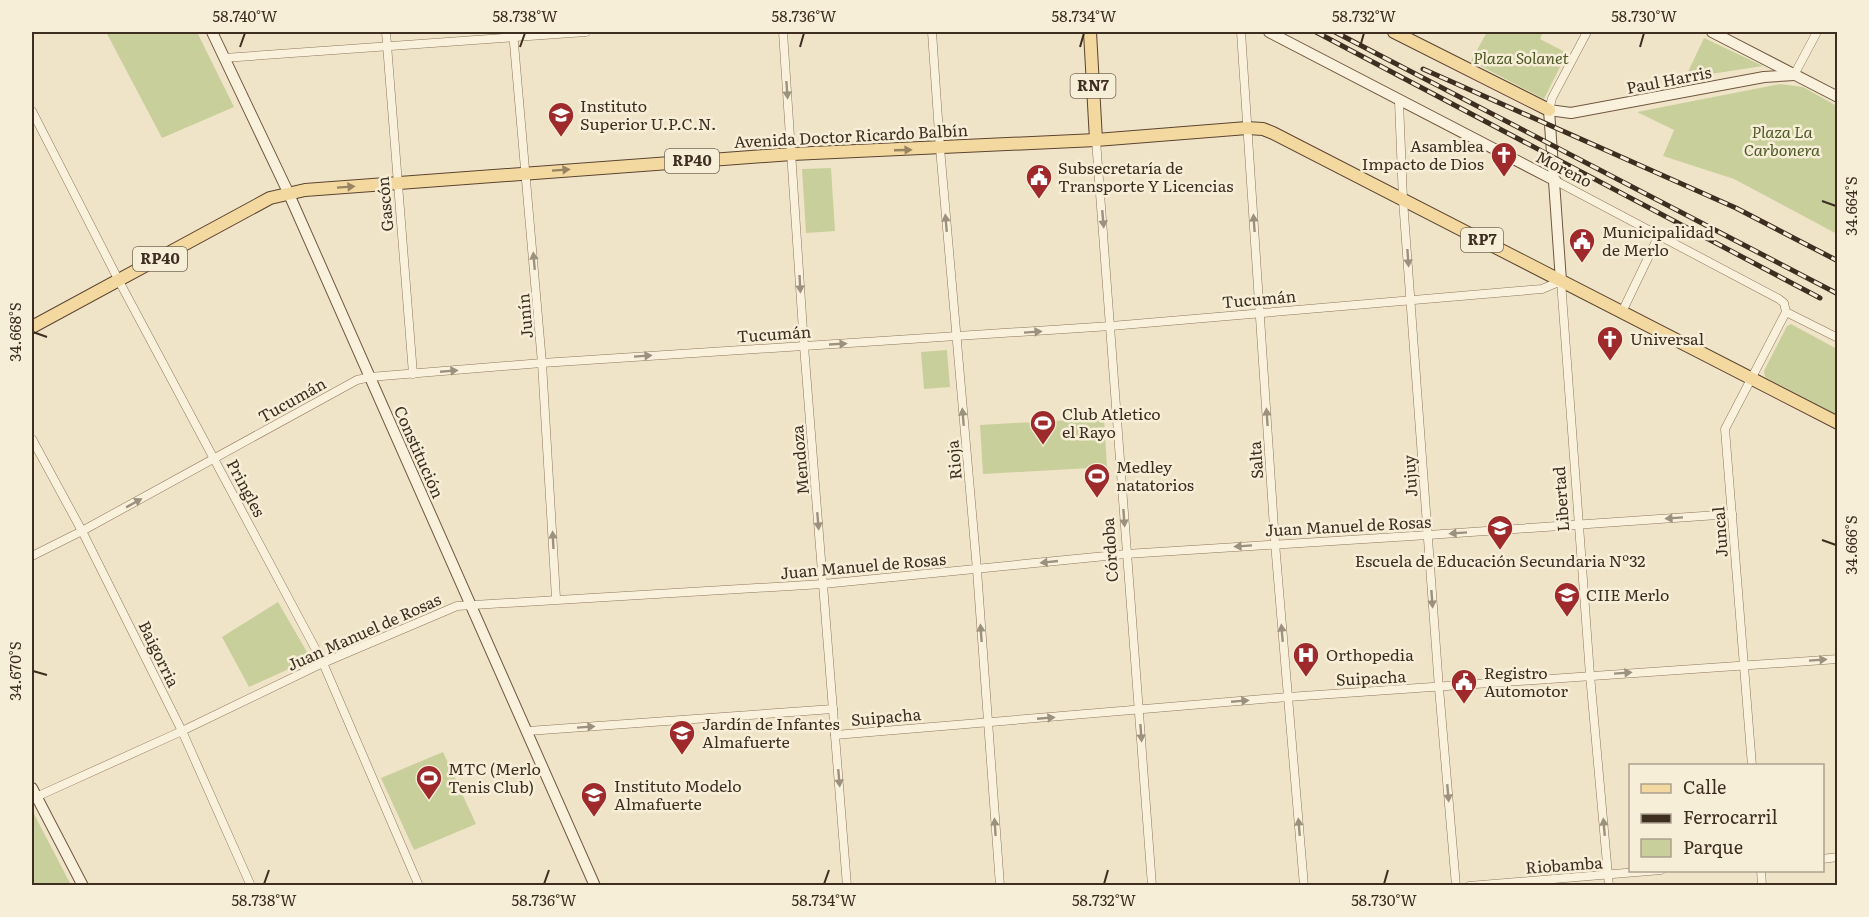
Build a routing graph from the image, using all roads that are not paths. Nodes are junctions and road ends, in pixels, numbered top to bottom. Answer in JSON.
{"nodes":[{"id":1,"x":212,"y":32,"type":"edge"},
{"id":2,"x":386,"y":32,"type":"edge"},
{"id":3,"x":586,"y":32,"type":"edge"},
{"id":4,"x":783,"y":32,"type":"edge"},
{"id":5,"x":932,"y":32,"type":"edge"},
{"id":6,"x":1090,"y":32,"type":"edge"},
{"id":7,"x":1241,"y":32,"type":"edge"},
{"id":8,"x":1269,"y":32,"type":"edge"},
{"id":9,"x":1394,"y":32,"type":"edge"},
{"id":10,"x":1587,"y":32,"type":"edge"},
{"id":11,"x":1712,"y":32,"type":"edge"},
{"id":12,"x":1817,"y":32,"type":"edge"},
{"id":13,"x":513,"y":34,"type":"edge"},
{"id":14,"x":387,"y":46,"type":"junction"},
{"id":15,"x":224,"y":58,"type":"junction"},
{"id":16,"x":1794,"y":75,"type":"junction"},
{"id":17,"x":1838,"y":97,"type":"edge"},
{"id":18,"x":1399,"y":101,"type":"junction"},
{"id":19,"x":1549,"y":110,"type":"junction"},
{"id":20,"x":32,"y":111,"type":"edge"},
{"id":21,"x":1247,"y":128,"type":"junction"},
{"id":22,"x":1096,"y":140,"type":"junction"},
{"id":23,"x":940,"y":148,"type":"junction"},
{"id":24,"x":792,"y":154,"type":"junction"},
{"id":25,"x":527,"y":173,"type":"junction"},
{"id":26,"x":1556,"y":181,"type":"junction"},
{"id":27,"x":397,"y":183,"type":"junction"},
{"id":28,"x":288,"y":192,"type":"junction"},
{"id":29,"x":1403,"y":200,"type":"junction"},
{"id":30,"x":1659,"y":235,"type":"junction"},
{"id":31,"x":119,"y":281,"type":"junction"},
{"id":32,"x":1562,"y":281,"type":"junction"},
{"id":33,"x":1411,"y":301,"type":"junction"},
{"id":34,"x":1261,"y":312,"type":"junction"},
{"id":35,"x":1622,"y":312,"type":"junction"},
{"id":36,"x":1786,"y":312,"type":"junction"},
{"id":37,"x":1111,"y":326,"type":"junction"},
{"id":38,"x":32,"y":327,"type":"edge"},
{"id":39,"x":956,"y":337,"type":"junction"},
{"id":40,"x":1838,"y":338,"type":"edge"},
{"id":41,"x":804,"y":346,"type":"junction"},
{"id":42,"x":542,"y":363,"type":"junction"},
{"id":43,"x":413,"y":374,"type":"junction"},
{"id":44,"x":370,"y":377,"type":"junction"},
{"id":45,"x":1751,"y":379,"type":"junction"},
{"id":46,"x":1838,"y":423,"type":"edge"},
{"id":47,"x":32,"y":439,"type":"edge"},
{"id":48,"x":215,"y":459,"type":"junction"},
{"id":49,"x":1732,"y":514,"type":"junction"},
{"id":50,"x":1578,"y":524,"type":"junction"},
{"id":51,"x":82,"y":531,"type":"junction"},
{"id":52,"x":1428,"y":535,"type":"junction"},
{"id":53,"x":1275,"y":543,"type":"junction"},
{"id":54,"x":1126,"y":554,"type":"junction"},
{"id":55,"x":32,"y":556,"type":"edge"},
{"id":56,"x":977,"y":570,"type":"junction"},
{"id":57,"x":823,"y":584,"type":"junction"},
{"id":58,"x":556,"y":598,"type":"junction"},
{"id":59,"x":470,"y":605,"type":"junction"},
{"id":60,"x":1838,"y":659,"type":"edge"},
{"id":61,"x":323,"y":663,"type":"junction"},
{"id":62,"x":1743,"y":665,"type":"junction"},
{"id":63,"x":1590,"y":675,"type":"junction"},
{"id":64,"x":1439,"y":688,"type":"junction"},
{"id":65,"x":1288,"y":697,"type":"junction"},
{"id":66,"x":833,"y":709,"type":"junction"},
{"id":67,"x":1139,"y":710,"type":"junction"},
{"id":68,"x":988,"y":722,"type":"junction"},
{"id":69,"x":182,"y":731,"type":"junction"},
{"id":70,"x":528,"y":731,"type":"junction"},
{"id":71,"x":835,"y":735,"type":"junction"},
{"id":72,"x":1752,"y":764,"type":"edge"},
{"id":73,"x":34,"y":792,"type":"edge"},
{"id":74,"x":1640,"y":872,"type":"edge"},
{"id":75,"x":1608,"y":875,"type":"junction"},
{"id":76,"x":83,"y":885,"type":"edge"},
{"id":77,"x":251,"y":885,"type":"edge"},
{"id":78,"x":419,"y":885,"type":"edge"},
{"id":79,"x":596,"y":885,"type":"edge"},
{"id":80,"x":847,"y":885,"type":"edge"},
{"id":81,"x":1000,"y":885,"type":"edge"},
{"id":82,"x":1152,"y":885,"type":"edge"},
{"id":83,"x":1304,"y":885,"type":"edge"},
{"id":84,"x":1456,"y":885,"type":"edge"},
{"id":85,"x":1469,"y":885,"type":"edge"},
{"id":86,"x":1609,"y":885,"type":"edge"}],
"edges":[{"from":1,"to":15,"type":"street","name":"Constitución"},
{"from":2,"to":14,"type":"street","name":"Gascón"},
{"from":3,"to":13,"type":"street"},
{"from":4,"to":24,"type":"street","name":"Mendoza","one_way":true},
{"from":5,"to":23,"type":"street","name":"Rioja"},
{"from":6,"to":22,"type":"main road","name":"Córdoba","number":"RN7"},
{"from":7,"to":21,"type":"street","name":"Salta"},
{"from":8,"to":18,"type":"street","name":"Moreno"},
{"from":9,"to":19,"type":"main road"},
{"from":10,"to":19,"type":"street"},
{"from":11,"to":16,"type":"street"},
{"from":12,"to":16,"type":"street"},
{"from":13,"to":14,"type":"street"},
{"from":13,"to":25,"type":"street","name":"Junín"},
{"from":14,"to":15,"type":"street"},
{"from":14,"to":27,"type":"street","name":"Gascón"},
{"from":15,"to":28,"type":"street","name":"Constitución"},
{"from":16,"to":17,"type":"street"},
{"from":16,"to":19,"type":"street","name":"Paul Harris"},
{"from":18,"to":26,"type":"street","name":"Moreno"},
{"from":18,"to":29,"type":"street","name":"Jujuy"},
{"from":19,"to":26,"type":"street","name":"Libertad"},
{"from":20,"to":31,"type":"street","name":"Pringles"},
{"from":21,"to":22,"type":"main road","name":"Avenida Doctor Ricardo Balbín","number":"RP7"},
{"from":21,"to":29,"type":"main road","name":"Avenida Doctor Ricardo Balbín","number":"RP7"},
{"from":34,"to":21,"type":"street","name":"Salta","one_way":true},
{"from":22,"to":23,"type":"main road","name":"Avenida Doctor Ricardo Balbín","number":"RP40"},
{"from":22,"to":37,"type":"street","name":"Córdoba","one_way":true},
{"from":24,"to":23,"type":"main road","name":"Avenida Doctor Ricardo Balbín","number":"RP40","one_way":true},
{"from":39,"to":23,"type":"street","name":"Rioja","one_way":true},
{"from":25,"to":24,"type":"main road","name":"Avenida Doctor Ricardo Balbín","number":"RP40","one_way":true},
{"from":24,"to":41,"type":"street","name":"Mendoza","one_way":true},
{"from":25,"to":27,"type":"main road","name":"Avenida Doctor Ricardo Balbín","number":"RP40"},
{"from":42,"to":25,"type":"street","name":"Junín","one_way":true},
{"from":26,"to":30,"type":"street","name":"Moreno"},
{"from":26,"to":32,"type":"street","name":"Libertad"},
{"from":28,"to":27,"type":"main road","name":"Avenida Doctor Ricardo Balbín","number":"RP40","one_way":true},
{"from":27,"to":43,"type":"street","name":"Gascón"},
{"from":28,"to":31,"type":"main road","name":"Avenida Doctor Ricardo Balbín","number":"RP40"},
{"from":28,"to":44,"type":"street","name":"Constitución"},
{"from":29,"to":32,"type":"main road","name":"Avenida Doctor Ricardo Balbín","number":"RP7"},
{"from":29,"to":33,"type":"street","name":"Jujuy","one_way":true},
{"from":30,"to":35,"type":"street"},
{"from":30,"to":36,"type":"street","name":"Moreno"},
{"from":31,"to":38,"type":"main road","name":"Avenida Doctor Ricardo Balbín","number":"RP40"},
{"from":31,"to":48,"type":"street","name":"Pringles"},
{"from":32,"to":33,"type":"street","name":"Tucumán"},
{"from":32,"to":35,"type":"main road","number":"RP7"},
{"from":32,"to":50,"type":"street","name":"Libertad"},
{"from":33,"to":34,"type":"street","name":"Tucumán"},
{"from":33,"to":52,"type":"street","name":"Jujuy"},
{"from":34,"to":37,"type":"street","name":"Tucumán"},
{"from":53,"to":34,"type":"street","name":"Salta","one_way":true},
{"from":35,"to":45,"type":"main road","number":"RP7"},
{"from":36,"to":40,"type":"street","name":"Moreno"},
{"from":36,"to":45,"type":"street","name":"Juncal"},
{"from":39,"to":37,"type":"street","name":"Tucumán","one_way":true},
{"from":37,"to":54,"type":"street","name":"Córdoba","one_way":true},
{"from":41,"to":39,"type":"street","name":"Tucumán","one_way":true},
{"from":56,"to":39,"type":"street","name":"Rioja","one_way":true},
{"from":42,"to":41,"type":"street","name":"Tucumán","one_way":true},
{"from":41,"to":57,"type":"street","name":"Mendoza","one_way":true},
{"from":43,"to":42,"type":"street","name":"Tucumán","one_way":true},
{"from":58,"to":42,"type":"street","name":"Junín","one_way":true},
{"from":43,"to":44,"type":"street","name":"Tucumán"},
{"from":44,"to":48,"type":"street","name":"Tucumán"},
{"from":44,"to":59,"type":"street","name":"Constitución"},
{"from":45,"to":46,"type":"main road","number":"RP7"},
{"from":45,"to":49,"type":"street","name":"Juncal"},
{"from":47,"to":51,"type":"street","name":"Baigorria"},
{"from":51,"to":48,"type":"street","name":"Tucumán","one_way":true},
{"from":48,"to":61,"type":"street","name":"Pringles"},
{"from":49,"to":50,"type":"street","name":"Juan Manuel de Rosas","one_way":true},
{"from":49,"to":62,"type":"street","name":"Juncal"},
{"from":50,"to":52,"type":"street","name":"Juan Manuel de Rosas","one_way":true},
{"from":50,"to":63,"type":"street","name":"Libertad"},
{"from":51,"to":55,"type":"street","name":"Tucumán"},
{"from":51,"to":69,"type":"street","name":"Baigorria"},
{"from":52,"to":53,"type":"street","name":"Juan Manuel de Rosas"},
{"from":52,"to":64,"type":"street","name":"Jujuy","one_way":true},
{"from":53,"to":54,"type":"street","name":"Juan Manuel de Rosas","one_way":true},
{"from":65,"to":53,"type":"street","name":"Salta","one_way":true},
{"from":54,"to":56,"type":"street","name":"Juan Manuel de Rosas","one_way":true},
{"from":54,"to":67,"type":"street","name":"Córdoba"},
{"from":56,"to":57,"type":"street","name":"Juan Manuel de Rosas"},
{"from":68,"to":56,"type":"street","name":"Rioja","one_way":true},
{"from":57,"to":58,"type":"street","name":"Juan Manuel de Rosas"},
{"from":57,"to":66,"type":"street","name":"Mendoza"},
{"from":58,"to":59,"type":"street","name":"Juan Manuel de Rosas"},
{"from":59,"to":61,"type":"street","name":"Juan Manuel de Rosas"},
{"from":59,"to":70,"type":"street","name":"Constitución"},
{"from":62,"to":60,"type":"street","name":"Suipacha","one_way":true},
{"from":61,"to":69,"type":"street","name":"Juan Manuel de Rosas"},
{"from":61,"to":78,"type":"street","name":"Pringles"},
{"from":63,"to":62,"type":"street","name":"Suipacha","one_way":true},
{"from":62,"to":72,"type":"street","name":"Juncal"},
{"from":63,"to":64,"type":"street","name":"Suipacha"},
{"from":75,"to":63,"type":"street","name":"Libertad","one_way":true},
{"from":64,"to":65,"type":"street","name":"Suipacha"},
{"from":64,"to":84,"type":"street","name":"Jujuy","one_way":true},
{"from":67,"to":65,"type":"street","name":"Suipacha","one_way":true},
{"from":83,"to":65,"type":"street","name":"Salta","one_way":true},
{"from":70,"to":66,"type":"street","name":"Suipacha","one_way":true},
{"from":66,"to":71,"type":"street","name":"Mendoza"},
{"from":68,"to":67,"type":"street","name":"Suipacha","one_way":true},
{"from":67,"to":82,"type":"street","name":"Córdoba","one_way":true},
{"from":68,"to":71,"type":"street","name":"Suipacha"},
{"from":81,"to":68,"type":"street","name":"Rioja","one_way":true},
{"from":69,"to":73,"type":"street","name":"Juan Manuel de Rosas"},
{"from":69,"to":77,"type":"street","name":"Baigorria"},
{"from":70,"to":79,"type":"street","name":"Constitución"},
{"from":71,"to":80,"type":"street","name":"Mendoza","one_way":true},
{"from":73,"to":76,"type":"street"},
{"from":74,"to":75,"type":"street","name":"Riobamba"},
{"from":75,"to":85,"type":"street","name":"Riobamba"},
{"from":75,"to":86,"type":"street","name":"Libertad"}]}
